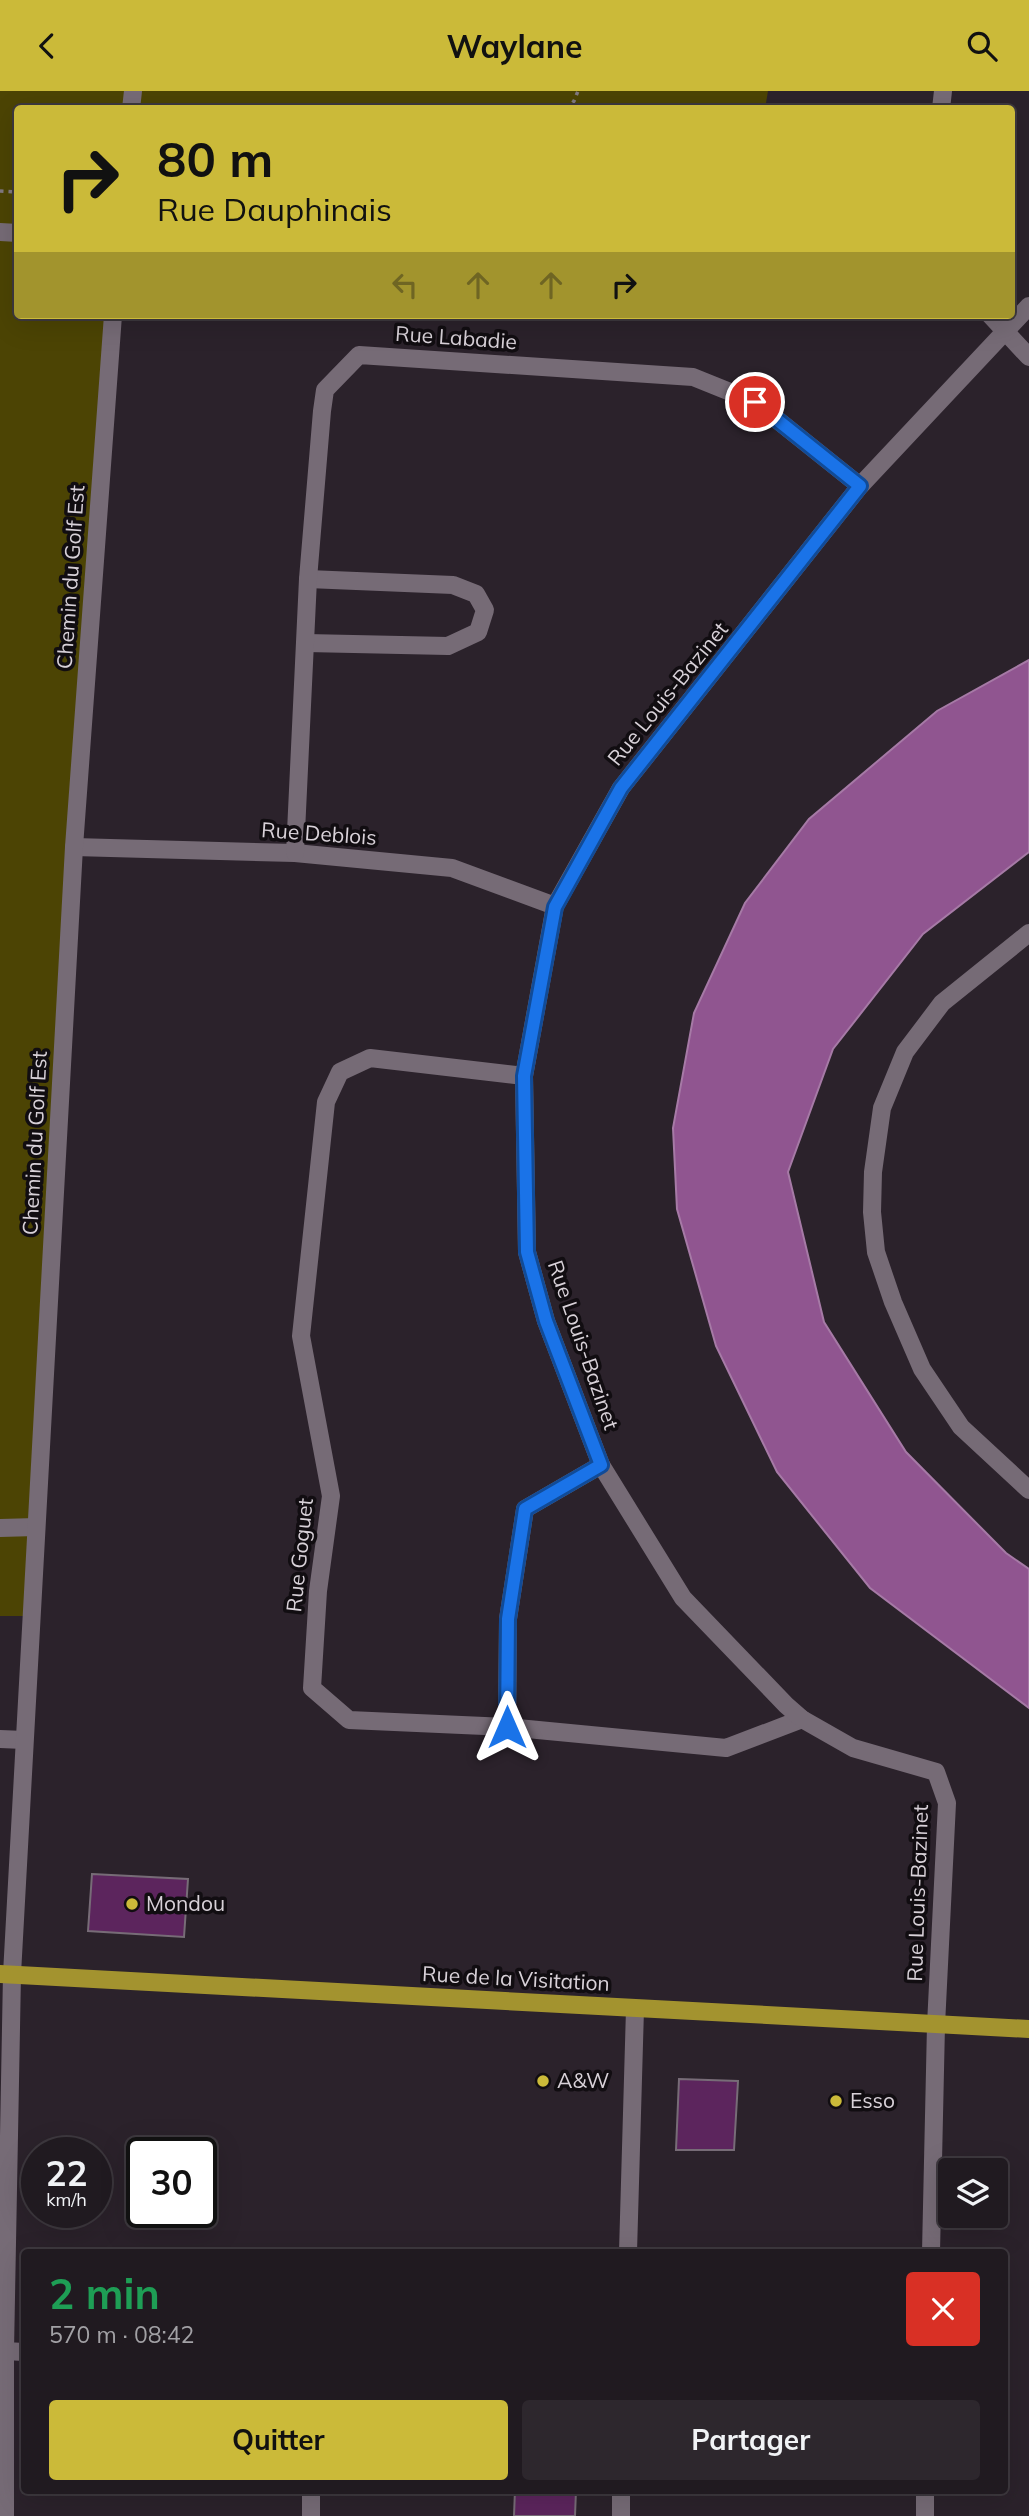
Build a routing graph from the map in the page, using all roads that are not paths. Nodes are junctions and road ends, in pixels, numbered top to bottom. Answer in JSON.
{"nodes":[{"id":1,"x":1029,"y":306,"type":"edge"},
{"id":2,"x":113,"y":319,"type":"edge"},
{"id":3,"x":993,"y":319,"type":"edge"},
{"id":4,"x":1003,"y":332,"type":"junction"},
{"id":5,"x":1029,"y":357,"type":"edge"},
{"id":6,"x":860,"y":486,"type":"junction"},
{"id":7,"x":308,"y":579,"type":"junction"},
{"id":8,"x":306,"y":642,"type":"junction"},
{"id":9,"x":74,"y":847,"type":"junction"},
{"id":10,"x":295,"y":853,"type":"junction"},
{"id":11,"x":555,"y":907,"type":"junction"},
{"id":12,"x":1029,"y":933,"type":"edge"},
{"id":13,"x":524,"y":1076,"type":"junction"},
{"id":14,"x":601,"y":1465,"type":"junction"},
{"id":15,"x":1029,"y":1490,"type":"edge"},
{"id":16,"x":36,"y":1527,"type":"junction"},
{"id":17,"x":0,"y":1528,"type":"edge"},
{"id":18,"x":802,"y":1719,"type":"junction"},
{"id":19,"x":507,"y":1727,"type":"junction"},
{"id":20,"x":0,"y":1739,"type":"edge"},
{"id":21,"x":24,"y":1740,"type":"junction"},
{"id":22,"x":6,"y":1974,"type":"edge"},
{"id":23,"x":635,"y":2008,"type":"junction"},
{"id":24,"x":936,"y":2025,"type":"junction"},
{"id":25,"x":1029,"y":2029,"type":"edge"},
{"id":26,"x":628,"y":2249,"type":"edge"},
{"id":27,"x":931,"y":2249,"type":"edge"},
{"id":28,"x":5,"y":2351,"type":"junction"},
{"id":29,"x":21,"y":2352,"type":"edge"},
{"id":30,"x":311,"y":2494,"type":"edge"},
{"id":31,"x":621,"y":2494,"type":"edge"},
{"id":32,"x":926,"y":2494,"type":"edge"},
{"id":33,"x":5,"y":2516,"type":"edge"},
{"id":34,"x":311,"y":2516,"type":"edge"},
{"id":35,"x":621,"y":2516,"type":"edge"},
{"id":36,"x":925,"y":2516,"type":"edge"}],
"edges":[{"from":1,"to":4,"type":"street","name":"Rue Louis-Bazinet"},
{"from":2,"to":9,"type":"street","name":"Chemin du Golf Est"},
{"from":3,"to":4,"type":"street"},
{"from":4,"to":5,"type":"street"},
{"from":4,"to":6,"type":"street","name":"Rue Louis-Bazinet"},
{"from":6,"to":7,"type":"street","name":"Rue Labadie"},
{"from":6,"to":11,"type":"street","name":"Rue Louis-Bazinet"},
{"from":7,"to":8,"type":"street","name":"Rue Labadie"},
{"from":7,"to":8,"type":"street"},
{"from":8,"to":10,"type":"street","name":"Rue Labadie"},
{"from":9,"to":10,"type":"street","name":"Rue Deblois"},
{"from":9,"to":16,"type":"street","name":"Chemin du Golf Est"},
{"from":10,"to":11,"type":"street","name":"Rue Deblois"},
{"from":11,"to":13,"type":"street","name":"Rue Louis-Bazinet"},
{"from":12,"to":15,"type":"street"},
{"from":13,"to":14,"type":"street","name":"Rue Louis-Bazinet"},
{"from":13,"to":19,"type":"street","name":"Rue Goguet"},
{"from":14,"to":18,"type":"street","name":"Rue Louis-Bazinet"},
{"from":14,"to":19,"type":"street"},
{"from":16,"to":17,"type":"street"},
{"from":16,"to":21,"type":"street","name":"Chemin du Golf Est"},
{"from":18,"to":19,"type":"street","name":"Rue Goguet"},
{"from":18,"to":24,"type":"street","name":"Rue Louis-Bazinet"},
{"from":20,"to":21,"type":"street"},
{"from":21,"to":22,"type":"street","name":"Chemin du Golf Est"},
{"from":22,"to":23,"type":"main road","name":"Rue de la Visitation"},
{"from":22,"to":28,"type":"street","name":"Chemin du Golf Est"},
{"from":23,"to":24,"type":"main road","name":"Rue de la Visitation"},
{"from":23,"to":26,"type":"street"},
{"from":24,"to":25,"type":"main road","name":"Rue de la Visitation"},
{"from":24,"to":27,"type":"street"},
{"from":28,"to":29,"type":"street"},
{"from":28,"to":33,"type":"street","name":"Chemin du Golf Est"},
{"from":30,"to":34,"type":"street"},
{"from":31,"to":35,"type":"street"},
{"from":32,"to":36,"type":"street"}]}
